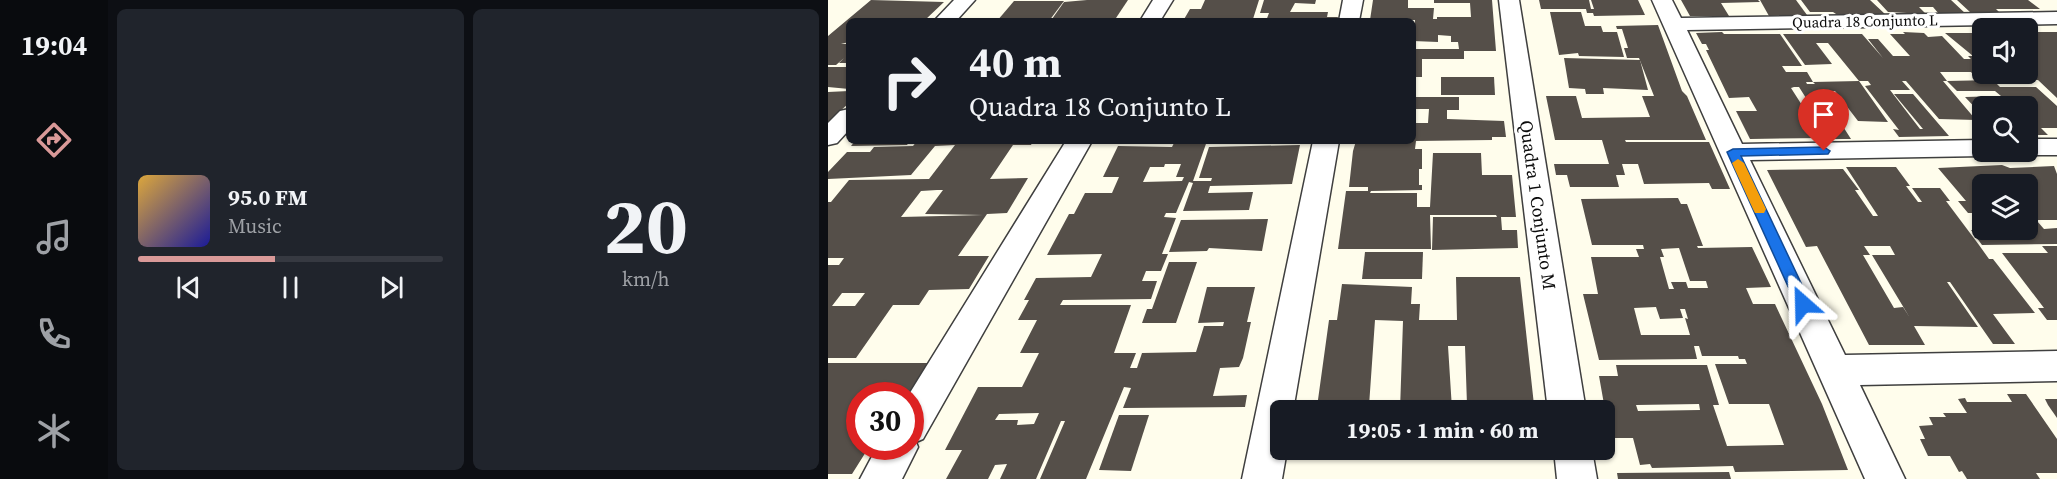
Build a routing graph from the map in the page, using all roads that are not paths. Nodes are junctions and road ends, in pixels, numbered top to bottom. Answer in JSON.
{"nodes":[{"id":1,"x":965,"y":0,"type":"edge"},
{"id":2,"x":1163,"y":0,"type":"edge"},
{"id":3,"x":1353,"y":0,"type":"edge"},
{"id":4,"x":1509,"y":0,"type":"edge"},
{"id":5,"x":2043,"y":0,"type":"edge"},
{"id":6,"x":2057,"y":11,"type":"edge"},
{"id":7,"x":1667,"y":12,"type":"edge"},
{"id":8,"x":947,"y":18,"type":"edge"},
{"id":9,"x":1152,"y":18,"type":"edge"},
{"id":10,"x":1350,"y":18,"type":"edge"},
{"id":11,"x":2057,"y":18,"type":"edge"},
{"id":12,"x":846,"y":119,"type":"edge"},
{"id":13,"x":828,"y":137,"type":"edge"},
{"id":14,"x":1077,"y":144,"type":"edge"},
{"id":15,"x":1325,"y":144,"type":"edge"},
{"id":16,"x":2038,"y":147,"type":"edge"},
{"id":17,"x":2057,"y":147,"type":"edge"},
{"id":18,"x":1972,"y":148,"type":"edge"},
{"id":19,"x":1733,"y":152,"type":"junction"},
{"id":20,"x":2057,"y":366,"type":"edge"},
{"id":21,"x":1834,"y":370,"type":"junction"},
{"id":22,"x":1280,"y":400,"type":"edge"},
{"id":23,"x":1566,"y":400,"type":"edge"},
{"id":24,"x":924,"y":403,"type":"edge"},
{"id":25,"x":891,"y":460,"type":"edge"},
{"id":26,"x":1574,"y":460,"type":"edge"},
{"id":27,"x":880,"y":479,"type":"edge"},
{"id":28,"x":1577,"y":479,"type":"edge"},
{"id":29,"x":1885,"y":479,"type":"edge"}],
"edges":[{"from":1,"to":8,"type":"street"},
{"from":2,"to":9,"type":"street"},
{"from":3,"to":10,"type":"street"},
{"from":4,"to":23,"type":"street","name":"Quadra 1 Conjunto M"},
{"from":5,"to":6,"type":"street"},
{"from":7,"to":11,"type":"street","name":"Quadra 18 Conjunto L"},
{"from":7,"to":19,"type":"street"},
{"from":12,"to":13,"type":"street"},
{"from":14,"to":24,"type":"street"},
{"from":15,"to":22,"type":"street"},
{"from":16,"to":17,"type":"street"},
{"from":18,"to":19,"type":"street"},
{"from":19,"to":21,"type":"street"},
{"from":20,"to":21,"type":"street"},
{"from":21,"to":29,"type":"street"},
{"from":25,"to":27,"type":"street"},
{"from":26,"to":28,"type":"street"}]}
